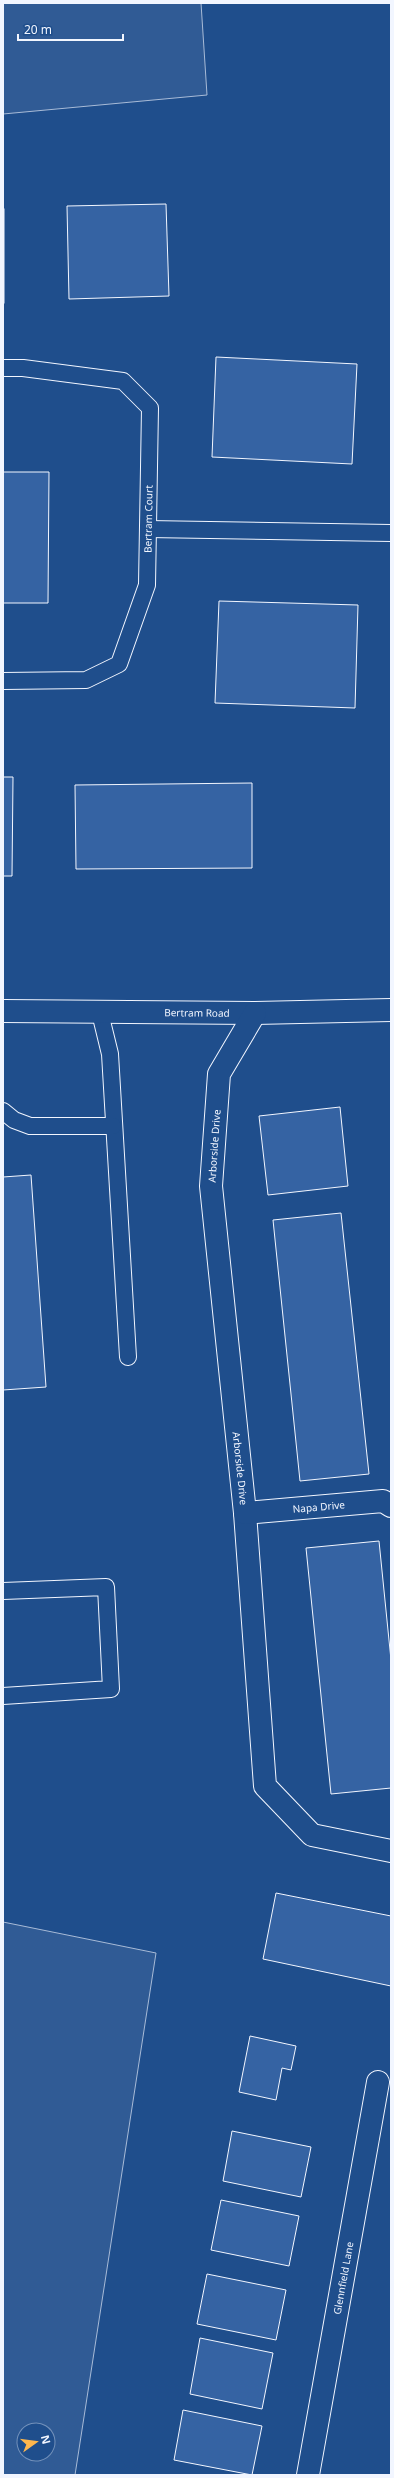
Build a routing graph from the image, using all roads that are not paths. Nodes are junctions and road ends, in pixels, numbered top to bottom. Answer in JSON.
{"nodes":[{"id":1,"x":3,"y":368,"type":"edge"},
{"id":2,"x":148,"y":529,"type":"junction"},
{"id":3,"x":391,"y":532,"type":"edge"},
{"id":4,"x":3,"y":682,"type":"edge"},
{"id":5,"x":391,"y":1010,"type":"edge"},
{"id":6,"x":3,"y":1011,"type":"edge"},
{"id":7,"x":100,"y":1013,"type":"junction"},
{"id":8,"x":255,"y":1013,"type":"junction"},
{"id":9,"x":3,"y":1111,"type":"edge"},
{"id":10,"x":113,"y":1126,"type":"junction"},
{"id":11,"x":128,"y":1358,"type":"dead end"},
{"id":12,"x":391,"y":1506,"type":"edge"},
{"id":13,"x":245,"y":1513,"type":"junction"},
{"id":14,"x":3,"y":1591,"type":"edge"},
{"id":15,"x":3,"y":1696,"type":"edge"},
{"id":16,"x":391,"y":1851,"type":"edge"},
{"id":17,"x":378,"y":2082,"type":"dead end"},
{"id":18,"x":308,"y":2475,"type":"edge"}],
"edges":[{"from":1,"to":2,"type":"lane","name":"Bertram Court"},
{"from":2,"to":3,"type":"lane"},
{"from":2,"to":4,"type":"lane","name":"Bertram Court"},
{"from":5,"to":8,"type":"street","name":"Bertram Road"},
{"from":6,"to":7,"type":"street","name":"Bertram Road"},
{"from":7,"to":8,"type":"street","name":"Bertram Road"},
{"from":7,"to":10,"type":"lane"},
{"from":8,"to":13,"type":"street","name":"Arborside Drive"},
{"from":9,"to":10,"type":"lane"},
{"from":10,"to":11,"type":"lane"},
{"from":12,"to":13,"type":"street","name":"Napa Drive"},
{"from":13,"to":16,"type":"street","name":"Arborside Drive"},
{"from":14,"to":15,"type":"lane"},
{"from":17,"to":18,"type":"street","name":"Glennfield Lane"}]}
